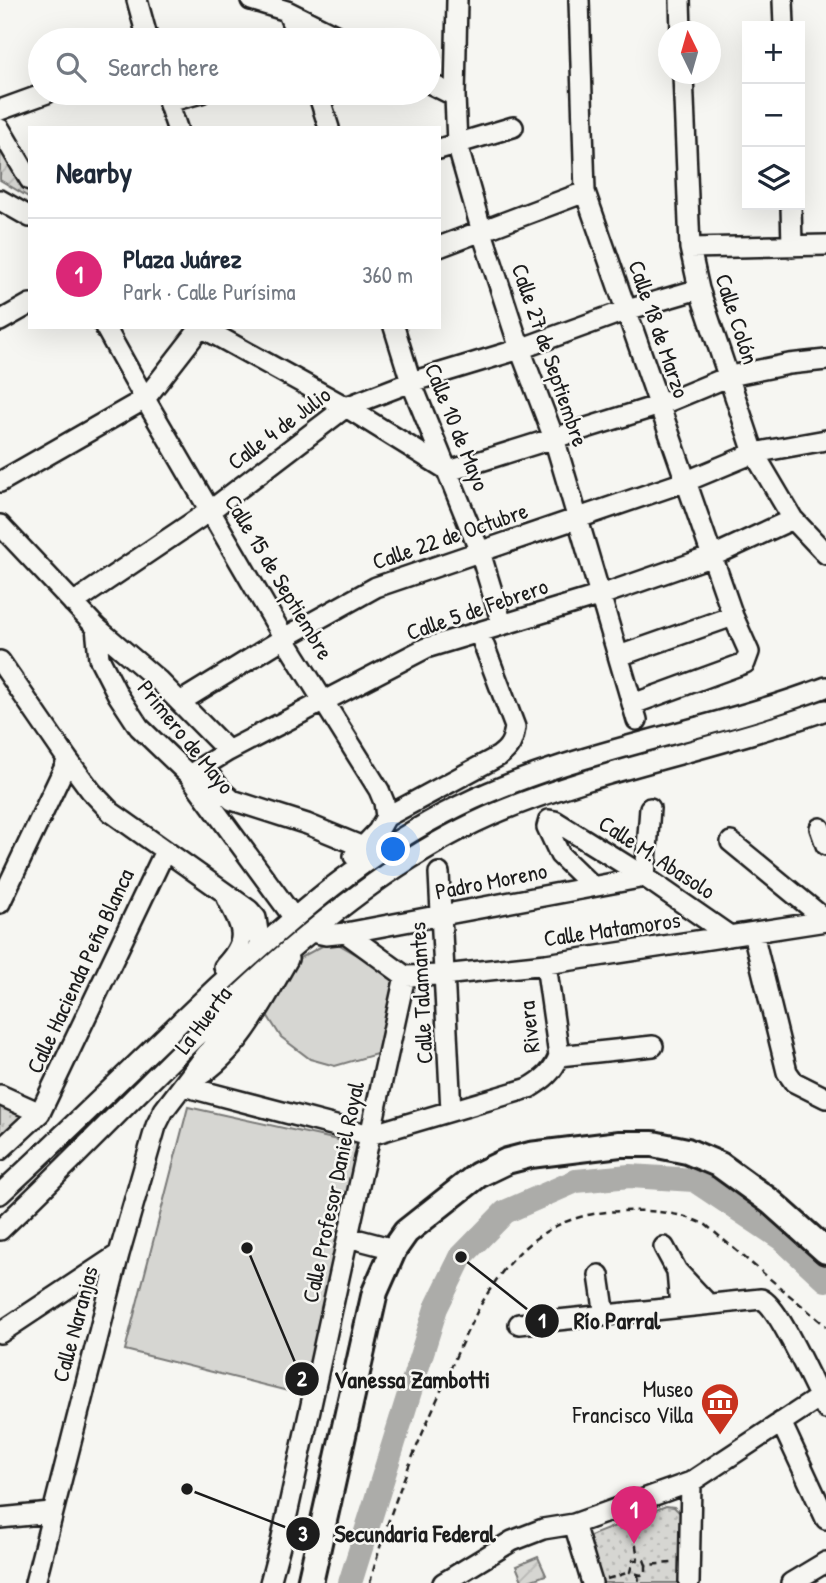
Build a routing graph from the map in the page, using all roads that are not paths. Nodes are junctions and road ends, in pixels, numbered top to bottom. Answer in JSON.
{"nodes":[{"id":1,"x":137,"y":0,"type":"edge"},
{"id":2,"x":251,"y":0,"type":"edge"},
{"id":3,"x":457,"y":0,"type":"edge"},
{"id":4,"x":579,"y":0,"type":"edge"},
{"id":5,"x":680,"y":0,"type":"edge"},
{"id":6,"x":783,"y":0,"type":"edge"},
{"id":7,"x":289,"y":6,"type":"edge"},
{"id":8,"x":681,"y":21,"type":"edge"},
{"id":9,"x":784,"y":21,"type":"edge"},
{"id":10,"x":145,"y":28,"type":"edge"},
{"id":11,"x":295,"y":28,"type":"edge"},
{"id":12,"x":325,"y":28,"type":"edge"},
{"id":13,"x":683,"y":84,"type":"edge"},
{"id":14,"x":441,"y":88,"type":"edge"},
{"id":15,"x":455,"y":96,"type":"junction"},
{"id":16,"x":28,"y":100,"type":"edge"},
{"id":17,"x":169,"y":105,"type":"edge"},
{"id":18,"x":322,"y":105,"type":"edge"},
{"id":19,"x":0,"y":110,"type":"edge"},
{"id":20,"x":176,"y":126,"type":"edge"},
{"id":21,"x":328,"y":126,"type":"edge"},
{"id":22,"x":513,"y":127,"type":"dead end"},
{"id":23,"x":0,"y":129,"type":"edge"},
{"id":24,"x":448,"y":146,"type":"edge"},
{"id":25,"x":28,"y":177,"type":"edge"},
{"id":26,"x":584,"y":192,"type":"junction"},
{"id":27,"x":0,"y":200,"type":"edge"},
{"id":28,"x":791,"y":210,"type":"edge"},
{"id":29,"x":28,"y":216,"type":"edge"},
{"id":30,"x":482,"y":232,"type":"junction"},
{"id":31,"x":826,"y":245,"type":"edge"},
{"id":32,"x":441,"y":246,"type":"edge"},
{"id":33,"x":792,"y":247,"type":"junction"},
{"id":34,"x":690,"y":248,"type":"junction"},
{"id":35,"x":699,"y":289,"type":"junction"},
{"id":36,"x":28,"y":305,"type":"edge"},
{"id":37,"x":627,"y":310,"type":"junction"},
{"id":38,"x":0,"y":321,"type":"edge"},
{"id":39,"x":106,"y":329,"type":"edge"},
{"id":40,"x":199,"y":329,"type":"edge"},
{"id":41,"x":205,"y":329,"type":"edge"},
{"id":42,"x":395,"y":329,"type":"edge"},
{"id":43,"x":520,"y":349,"type":"junction"},
{"id":44,"x":826,"y":360,"type":"edge"},
{"id":45,"x":730,"y":376,"type":"junction"},
{"id":46,"x":411,"y":382,"type":"junction"},
{"id":47,"x":145,"y":399,"type":"junction"},
{"id":48,"x":660,"y":405,"type":"junction"},
{"id":49,"x":346,"y":407,"type":"junction"},
{"id":50,"x":554,"y":438,"type":"junction"},
{"id":51,"x":826,"y":440,"type":"edge"},
{"id":52,"x":754,"y":453,"type":"junction"},
{"id":53,"x":449,"y":471,"type":"junction"},
{"id":54,"x":687,"y":481,"type":"junction"},
{"id":55,"x":0,"y":482,"type":"edge"},
{"id":56,"x":211,"y":510,"type":"junction"},
{"id":57,"x":578,"y":519,"type":"junction"},
{"id":58,"x":793,"y":519,"type":"junction"},
{"id":59,"x":0,"y":525,"type":"edge"},
{"id":60,"x":480,"y":552,"type":"junction"},
{"id":61,"x":826,"y":554,"type":"edge"},
{"id":62,"x":713,"y":556,"type":"junction"},
{"id":63,"x":601,"y":594,"type":"junction"},
{"id":64,"x":73,"y":603,"type":"junction"},
{"id":65,"x":733,"y":616,"type":"junction"},
{"id":66,"x":502,"y":624,"type":"junction"},
{"id":67,"x":96,"y":627,"type":"junction"},
{"id":68,"x":479,"y":632,"type":"junction"},
{"id":69,"x":284,"y":638,"type":"junction"},
{"id":70,"x":619,"y":656,"type":"junction"},
{"id":71,"x":0,"y":661,"type":"edge"},
{"id":72,"x":826,"y":674,"type":"edge"},
{"id":73,"x":805,"y":683,"type":"dead end"},
{"id":74,"x":826,"y":687,"type":"edge"},
{"id":75,"x":325,"y":701,"type":"junction"},
{"id":76,"x":180,"y":702,"type":"junction"},
{"id":77,"x":826,"y":710,"type":"edge"},
{"id":78,"x":635,"y":712,"type":"joint"},
{"id":79,"x":228,"y":751,"type":"junction"},
{"id":80,"x":68,"y":760,"type":"junction"},
{"id":81,"x":196,"y":771,"type":"junction"},
{"id":82,"x":650,"y":808,"type":"dead end"},
{"id":83,"x":386,"y":817,"type":"junction"},
{"id":84,"x":731,"y":842,"type":"dead end"},
{"id":85,"x":363,"y":847,"type":"junction"},
{"id":86,"x":164,"y":851,"type":"junction"},
{"id":87,"x":439,"y":873,"type":"dead end"},
{"id":88,"x":646,"y":877,"type":"junction"},
{"id":89,"x":592,"y":886,"type":"junction"},
{"id":90,"x":224,"y":891,"type":"junction"},
{"id":91,"x":0,"y":903,"type":"edge"},
{"id":92,"x":441,"y":917,"type":"junction"},
{"id":93,"x":826,"y":920,"type":"edge"},
{"id":94,"x":311,"y":932,"type":"junction"},
{"id":95,"x":346,"y":933,"type":"junction"},
{"id":96,"x":753,"y":933,"type":"junction"},
{"id":97,"x":730,"y":936,"type":"junction"},
{"id":98,"x":259,"y":940,"type":"dead end"},
{"id":99,"x":295,"y":946,"type":"junction"},
{"id":100,"x":545,"y":964,"type":"junction"},
{"id":101,"x":443,"y":975,"type":"junction"},
{"id":102,"x":405,"y":976,"type":"junction"},
{"id":103,"x":258,"y":983,"type":"dead end"},
{"id":104,"x":212,"y":992,"type":"junction"},
{"id":105,"x":653,"y":1046,"type":"dead end"},
{"id":106,"x":559,"y":1056,"type":"junction"},
{"id":107,"x":183,"y":1086,"type":"junction"},
{"id":108,"x":0,"y":1095,"type":"edge"},
{"id":109,"x":826,"y":1098,"type":"edge"},
{"id":110,"x":451,"y":1111,"type":"junction"},
{"id":111,"x":40,"y":1113,"type":"junction"},
{"id":112,"x":370,"y":1135,"type":"junction"},
{"id":113,"x":0,"y":1150,"type":"edge"},
{"id":114,"x":0,"y":1194,"type":"edge"},
{"id":115,"x":0,"y":1230,"type":"edge"},
{"id":116,"x":348,"y":1237,"type":"junction"},
{"id":117,"x":664,"y":1247,"type":"dead end"},
{"id":118,"x":394,"y":1249,"type":"junction"},
{"id":119,"x":826,"y":1251,"type":"edge"},
{"id":120,"x":119,"y":1254,"type":"junction"},
{"id":121,"x":677,"y":1271,"type":"junction"},
{"id":122,"x":599,"y":1275,"type":"dead end"},
{"id":123,"x":708,"y":1304,"type":"junction"},
{"id":124,"x":680,"y":1307,"type":"junction"},
{"id":125,"x":606,"y":1316,"type":"junction"},
{"id":126,"x":519,"y":1324,"type":"dead end"},
{"id":127,"x":0,"y":1333,"type":"edge"},
{"id":128,"x":824,"y":1400,"type":"edge"},
{"id":129,"x":781,"y":1422,"type":"junction"},
{"id":130,"x":691,"y":1482,"type":"junction"},
{"id":131,"x":51,"y":1513,"type":"junction"},
{"id":132,"x":0,"y":1518,"type":"edge"},
{"id":133,"x":826,"y":1519,"type":"edge"},
{"id":134,"x":574,"y":1524,"type":"junction"},
{"id":135,"x":826,"y":1562,"type":"edge"},
{"id":136,"x":599,"y":1581,"type":"edge"},
{"id":137,"x":35,"y":1583,"type":"edge"},
{"id":138,"x":270,"y":1583,"type":"edge"},
{"id":139,"x":310,"y":1583,"type":"edge"},
{"id":140,"x":443,"y":1583,"type":"edge"},
{"id":141,"x":689,"y":1583,"type":"edge"},
{"id":142,"x":792,"y":1583,"type":"edge"}],
"edges":[{"from":1,"to":10,"type":"street"},
{"from":2,"to":7,"type":"street"},
{"from":3,"to":15,"type":"street","name":"Calle 27 de Septiembre"},
{"from":4,"to":26,"type":"street","name":"Calle 18 de Marzo"},
{"from":5,"to":8,"type":"street"},
{"from":6,"to":9,"type":"street"},
{"from":7,"to":11,"type":"street"},
{"from":7,"to":12,"type":"street"},
{"from":13,"to":34,"type":"street","name":"Calle Colón"},
{"from":14,"to":15,"type":"street"},
{"from":15,"to":24,"type":"street","name":"Calle 27 de Septiembre"},
{"from":16,"to":19,"type":"street"},
{"from":17,"to":20,"type":"street"},
{"from":18,"to":21,"type":"street"},
{"from":22,"to":24,"type":"street"},
{"from":23,"to":25,"type":"street"},
{"from":24,"to":30,"type":"street","name":"Calle 27 de Septiembre"},
{"from":26,"to":30,"type":"street"},
{"from":26,"to":37,"type":"street","name":"Calle 18 de Marzo"},
{"from":27,"to":29,"type":"street"},
{"from":28,"to":33,"type":"street"},
{"from":30,"to":32,"type":"street"},
{"from":30,"to":43,"type":"street","name":"Calle 27 de Septiembre"},
{"from":31,"to":33,"type":"street"},
{"from":33,"to":34,"type":"street"},
{"from":34,"to":35,"type":"street","name":"Calle Colón"},
{"from":35,"to":37,"type":"street","name":"Calle 4 de Julio"},
{"from":35,"to":45,"type":"street","name":"Calle Colón"},
{"from":36,"to":38,"type":"street"},
{"from":37,"to":43,"type":"street","name":"Calle 4 de Julio"},
{"from":37,"to":48,"type":"street","name":"Calle 18 de Marzo"},
{"from":39,"to":47,"type":"street","name":"Calle 15 de Septiembre"},
{"from":40,"to":47,"type":"street"},
{"from":41,"to":49,"type":"street"},
{"from":42,"to":46,"type":"street","name":"Calle 10 de Mayo"},
{"from":43,"to":46,"type":"street","name":"Calle 4 de Julio"},
{"from":43,"to":50,"type":"street","name":"Calle 27 de Septiembre"},
{"from":44,"to":45,"type":"street"},
{"from":45,"to":48,"type":"street"},
{"from":45,"to":52,"type":"street","name":"Calle Colón"},
{"from":46,"to":49,"type":"street","name":"Calle 4 de Julio"},
{"from":46,"to":53,"type":"street","name":"Calle 10 de Mayo"},
{"from":47,"to":55,"type":"street"},
{"from":47,"to":56,"type":"street","name":"Calle 15 de Septiembre"},
{"from":48,"to":50,"type":"street"},
{"from":48,"to":54,"type":"street","name":"Calle 18 de Marzo"},
{"from":49,"to":53,"type":"street"},
{"from":49,"to":56,"type":"street","name":"Calle 4 de Julio"},
{"from":50,"to":53,"type":"street"},
{"from":50,"to":57,"type":"street","name":"Calle 27 de Septiembre"},
{"from":51,"to":52,"type":"street","name":"Calle 22 de Octubre"},
{"from":52,"to":54,"type":"street","name":"Calle 22 de Octubre"},
{"from":52,"to":58,"type":"street","name":"Calle Colón"},
{"from":53,"to":60,"type":"street","name":"Calle 10 de Mayo"},
{"from":54,"to":57,"type":"street","name":"Calle 22 de Octubre"},
{"from":54,"to":62,"type":"street","name":"Calle 18 de Marzo"},
{"from":56,"to":64,"type":"street","name":"Calle 4 de Julio"},
{"from":56,"to":69,"type":"street","name":"Calle 15 de Septiembre"},
{"from":57,"to":60,"type":"street","name":"Calle 22 de Octubre"},
{"from":57,"to":63,"type":"street","name":"Calle 27 de Septiembre"},
{"from":58,"to":61,"type":"street","name":"Calle Colón"},
{"from":58,"to":62,"type":"street","name":"Calle 5 de Febrero"},
{"from":59,"to":64,"type":"street"},
{"from":60,"to":66,"type":"street","name":"Calle 10 de Mayo"},
{"from":60,"to":69,"type":"street","name":"Calle 22 de Octubre"},
{"from":62,"to":63,"type":"street","name":"Calle 5 de Febrero"},
{"from":62,"to":65,"type":"street","name":"Calle 18 de Marzo"},
{"from":63,"to":66,"type":"street","name":"Calle 5 de Febrero"},
{"from":63,"to":70,"type":"street","name":"Calle 27 de Septiembre"},
{"from":64,"to":67,"type":"street"},
{"from":65,"to":70,"type":"street"},
{"from":65,"to":78,"type":"street","name":"Calle 18 de Marzo"},
{"from":66,"to":68,"type":"street","name":"Calle 5 de Febrero"},
{"from":67,"to":76,"type":"street"},
{"from":67,"to":81,"type":"street","name":"Primero de Mayo"},
{"from":68,"to":75,"type":"street","name":"Calle 5 de Febrero"},
{"from":68,"to":83,"type":"street"},
{"from":69,"to":75,"type":"street","name":"Calle 15 de Septiembre"},
{"from":69,"to":76,"type":"street","name":"Calle 22 de Octubre"},
{"from":70,"to":78,"type":"street","name":"Calle 27 de Septiembre"},
{"from":71,"to":80,"type":"street"},
{"from":72,"to":73,"type":"street"},
{"from":74,"to":104,"type":"street"},
{"from":75,"to":79,"type":"street","name":"Calle 5 de Febrero"},
{"from":75,"to":83,"type":"street","name":"Calle 15 de Septiembre"},
{"from":76,"to":79,"type":"street"},
{"from":77,"to":94,"type":"street"},
{"from":79,"to":81,"type":"street","name":"Calle 5 de Febrero"},
{"from":80,"to":86,"type":"street"},
{"from":80,"to":91,"type":"street"},
{"from":81,"to":85,"type":"street"},
{"from":81,"to":85,"type":"street","name":"Primero de Mayo"},
{"from":82,"to":88,"type":"street"},
{"from":83,"to":85,"type":"street"},
{"from":84,"to":93,"type":"street"},
{"from":86,"to":90,"type":"street"},
{"from":86,"to":111,"type":"street","name":"Calle Hacienda Peña Blanca"},
{"from":87,"to":92,"type":"street","name":"Calle Talamantes"},
{"from":88,"to":89,"type":"street","name":"Padro Moreno"},
{"from":88,"to":89,"type":"street","name":"Calle M. Abasolo"},
{"from":88,"to":97,"type":"street","name":"Calle M. Abasolo"},
{"from":89,"to":92,"type":"street","name":"Padro Moreno"},
{"from":90,"to":98,"type":"street"},
{"from":90,"to":104,"type":"street"},
{"from":92,"to":95,"type":"street","name":"Padro Moreno"},
{"from":92,"to":101,"type":"street","name":"Calle Talamantes"},
{"from":93,"to":96,"type":"street","name":"Calle Matamoros"},
{"from":94,"to":95,"type":"street","name":"Padro Moreno"},
{"from":94,"to":99,"type":"street"},
{"from":95,"to":102,"type":"street"},
{"from":96,"to":97,"type":"street","name":"Calle Matamoros"},
{"from":96,"to":109,"type":"street"},
{"from":97,"to":100,"type":"street","name":"Calle Matamoros"},
{"from":99,"to":107,"type":"street"},
{"from":99,"to":115,"type":"street"},
{"from":100,"to":101,"type":"street","name":"Calle Matamoros"},
{"from":100,"to":106,"type":"street","name":"Rivera"},
{"from":101,"to":102,"type":"street","name":"Calle Matamoros"},
{"from":101,"to":110,"type":"street","name":"Calle Talamantes"},
{"from":102,"to":112,"type":"street","name":"Calle Profesor Daniel Royal"},
{"from":103,"to":107,"type":"street","name":"La Huerta"},
{"from":104,"to":114,"type":"street"},
{"from":105,"to":106,"type":"street"},
{"from":106,"to":110,"type":"street","name":"Rivera"},
{"from":107,"to":112,"type":"street"},
{"from":107,"to":120,"type":"street","name":"Calle Naranjas"},
{"from":108,"to":111,"type":"street"},
{"from":110,"to":112,"type":"street"},
{"from":111,"to":113,"type":"street"},
{"from":112,"to":116,"type":"street","name":"Calle Profesor Daniel Royal"},
{"from":116,"to":118,"type":"street"},
{"from":116,"to":138,"type":"street","name":"Calle Profesor Daniel Royal"},
{"from":117,"to":121,"type":"street"},
{"from":118,"to":119,"type":"main road"},
{"from":118,"to":139,"type":"main road"},
{"from":120,"to":127,"type":"street"},
{"from":120,"to":131,"type":"street","name":"Calle Naranjas"},
{"from":121,"to":123,"type":"street"},
{"from":121,"to":124,"type":"street"},
{"from":122,"to":125,"type":"street"},
{"from":123,"to":124,"type":"street"},
{"from":123,"to":128,"type":"street"},
{"from":124,"to":125,"type":"street"},
{"from":125,"to":126,"type":"street"},
{"from":128,"to":129,"type":"street"},
{"from":129,"to":130,"type":"street"},
{"from":129,"to":133,"type":"street"},
{"from":130,"to":134,"type":"street"},
{"from":130,"to":141,"type":"street"},
{"from":131,"to":132,"type":"street"},
{"from":131,"to":137,"type":"street","name":"Calle Naranjas"},
{"from":134,"to":136,"type":"street"},
{"from":134,"to":140,"type":"street"},
{"from":135,"to":142,"type":"street"}]}
